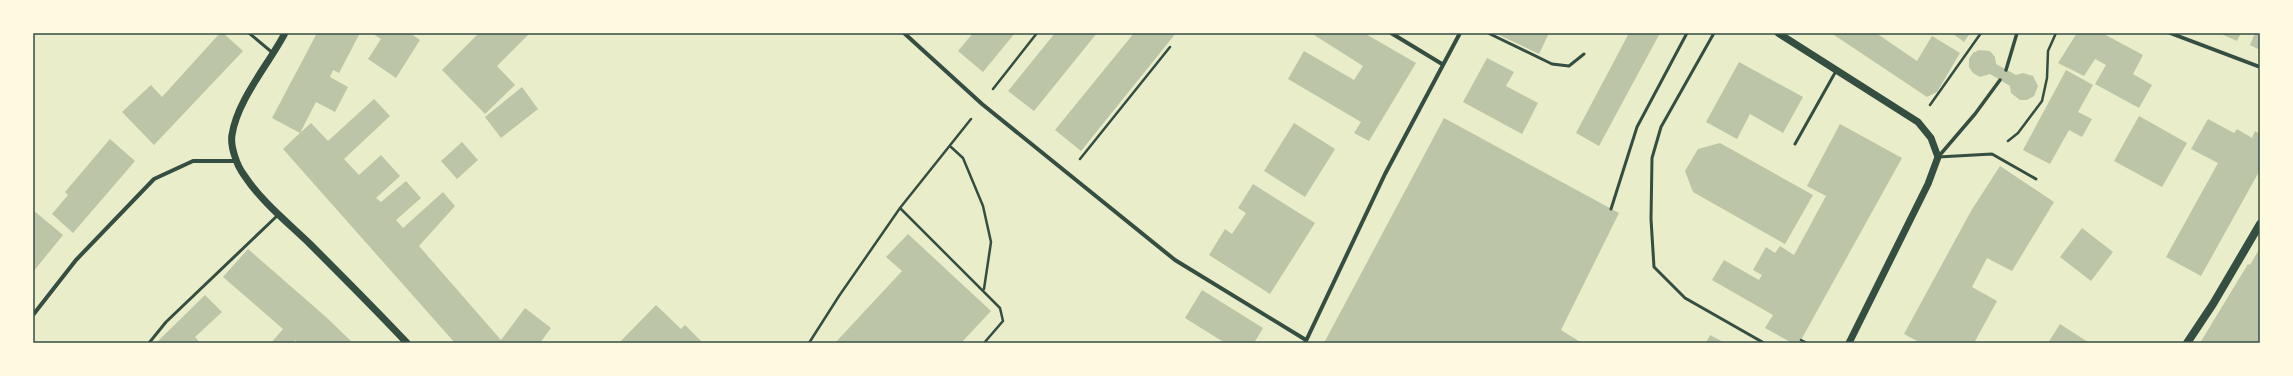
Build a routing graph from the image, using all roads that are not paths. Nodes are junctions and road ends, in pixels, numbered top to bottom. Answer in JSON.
{"nodes":[{"id":1,"x":249,"y":33,"type":"edge"},
{"id":2,"x":285,"y":33,"type":"edge"},
{"id":3,"x":904,"y":33,"type":"edge"},
{"id":4,"x":1391,"y":33,"type":"edge"},
{"id":5,"x":1460,"y":33,"type":"edge"},
{"id":6,"x":1488,"y":33,"type":"edge"},
{"id":7,"x":1687,"y":33,"type":"edge"},
{"id":8,"x":1714,"y":33,"type":"edge"},
{"id":9,"x":1778,"y":33,"type":"edge"},
{"id":10,"x":2017,"y":33,"type":"edge"},
{"id":11,"x":2170,"y":33,"type":"edge"},
{"id":12,"x":274,"y":54,"type":"junction"},
{"id":13,"x":1584,"y":54,"type":"dead end"},
{"id":14,"x":1442,"y":64,"type":"junction"},
{"id":15,"x":2260,"y":67,"type":"edge"},
{"id":16,"x":1837,"y":70,"type":"junction"},
{"id":17,"x":2006,"y":70,"type":"dead end"},
{"id":18,"x":2000,"y":80,"type":"dead end"},
{"id":19,"x":1795,"y":144,"type":"dead end"},
{"id":20,"x":1938,"y":157,"type":"junction"},
{"id":21,"x":237,"y":161,"type":"junction"},
{"id":22,"x":2036,"y":179,"type":"dead end"},
{"id":23,"x":1611,"y":209,"type":"dead end"},
{"id":24,"x":278,"y":215,"type":"junction"},
{"id":25,"x":2260,"y":224,"type":"edge"},
{"id":26,"x":33,"y":315,"type":"edge"},
{"id":27,"x":1306,"y":341,"type":"edge"},
{"id":28,"x":149,"y":343,"type":"edge"},
{"id":29,"x":407,"y":343,"type":"edge"},
{"id":30,"x":1764,"y":343,"type":"edge"},
{"id":31,"x":1849,"y":343,"type":"edge"},
{"id":32,"x":2187,"y":343,"type":"edge"}],
"edges":[{"from":1,"to":12,"type":"lane"},
{"from":2,"to":12,"type":"street"},
{"from":3,"to":27,"type":"street"},
{"from":4,"to":14,"type":"street"},
{"from":5,"to":14,"type":"street"},
{"from":6,"to":13,"type":"lane"},
{"from":7,"to":23,"type":"lane"},
{"from":8,"to":30,"type":"lane"},
{"from":9,"to":16,"type":"street"},
{"from":10,"to":17,"type":"street"},
{"from":11,"to":15,"type":"street"},
{"from":12,"to":21,"type":"street"},
{"from":14,"to":27,"type":"street"},
{"from":16,"to":19,"type":"lane"},
{"from":16,"to":20,"type":"street"},
{"from":18,"to":20,"type":"street"},
{"from":20,"to":22,"type":"lane"},
{"from":20,"to":31,"type":"street"},
{"from":21,"to":24,"type":"street"},
{"from":21,"to":26,"type":"street"},
{"from":24,"to":28,"type":"lane"},
{"from":24,"to":29,"type":"street"},
{"from":25,"to":32,"type":"main road"}]}
